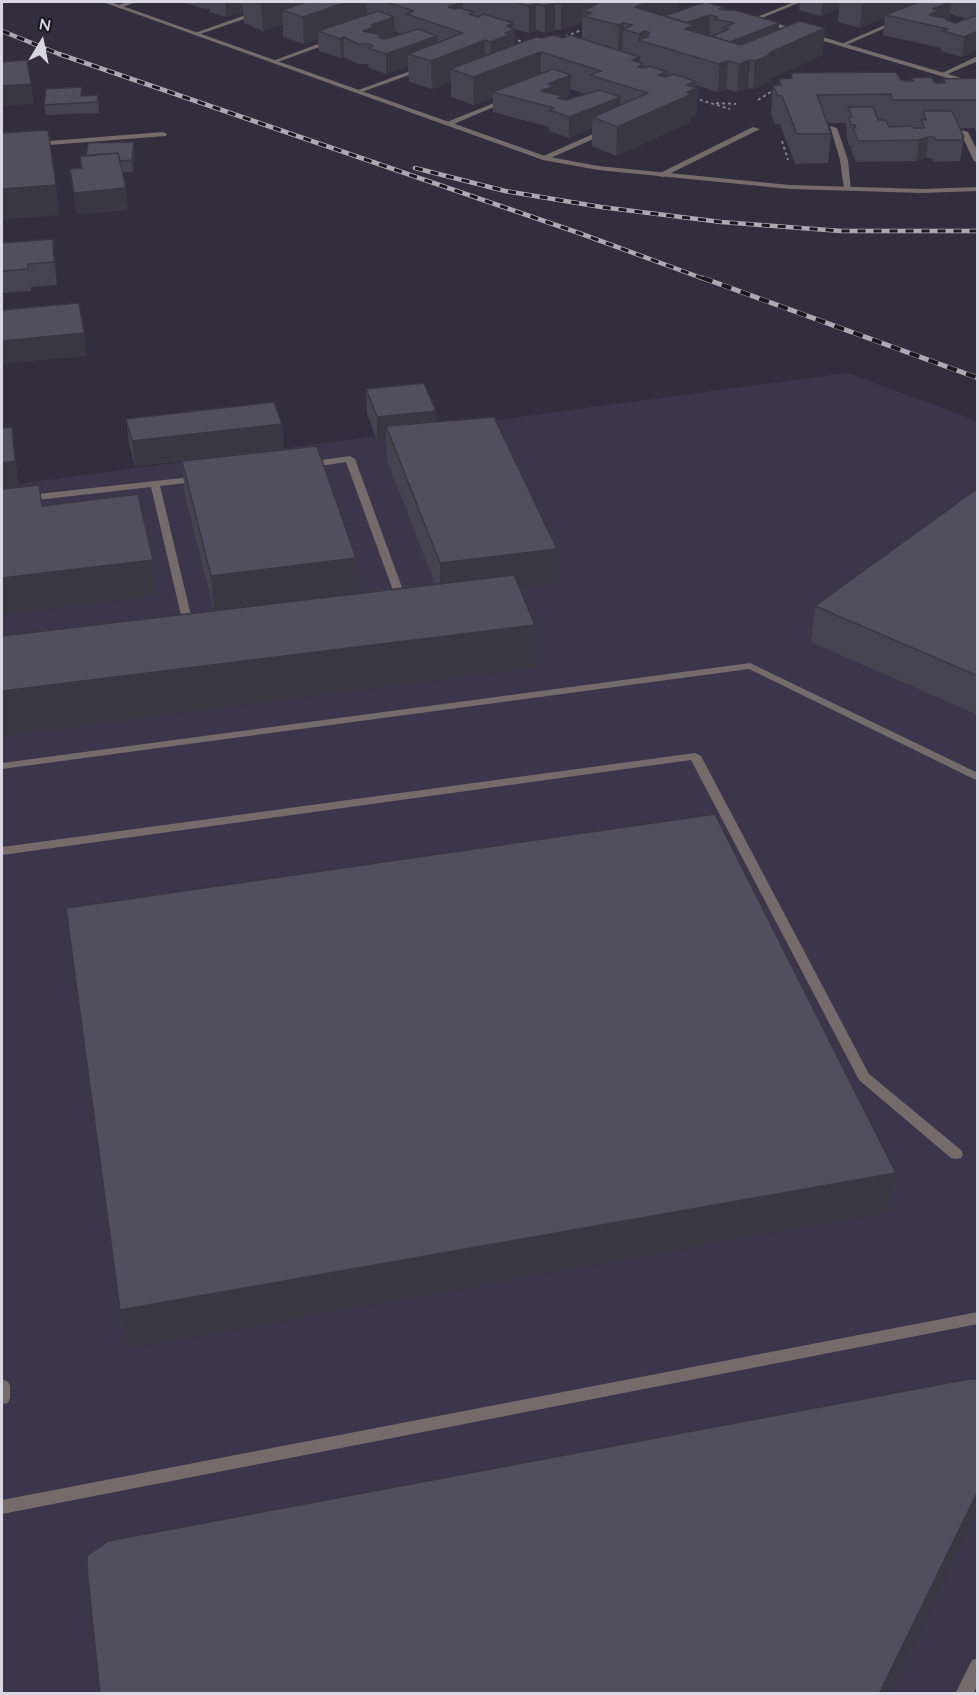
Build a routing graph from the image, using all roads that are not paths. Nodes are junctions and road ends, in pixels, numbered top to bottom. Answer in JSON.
{"nodes":[{"id":1,"x":106,"y":2,"type":"edge"},
{"id":2,"x":134,"y":2,"type":"edge"},
{"id":3,"x":798,"y":2,"type":"edge"},
{"id":4,"x":118,"y":6,"type":"junction"},
{"id":5,"x":266,"y":10,"type":"dead end"},
{"id":6,"x":746,"y":16,"type":"edge"},
{"id":7,"x":754,"y":19,"type":"junction"},
{"id":8,"x":899,"y":21,"type":"edge"},
{"id":9,"x":195,"y":34,"type":"junction"},
{"id":10,"x":810,"y":36,"type":"junction"},
{"id":11,"x":338,"y":39,"type":"edge"},
{"id":12,"x":801,"y":39,"type":"edge"},
{"id":13,"x":842,"y":45,"type":"junction"},
{"id":14,"x":978,"y":58,"type":"edge"},
{"id":15,"x":273,"y":62,"type":"junction"},
{"id":16,"x":428,"y":66,"type":"edge"},
{"id":17,"x":941,"y":75,"type":"junction"},
{"id":18,"x":978,"y":85,"type":"edge"},
{"id":19,"x":357,"y":92,"type":"junction"},
{"id":20,"x":512,"y":98,"type":"edge"},
{"id":21,"x":446,"y":124,"type":"junction"},
{"id":22,"x":833,"y":128,"type":"edge"},
{"id":23,"x":613,"y":129,"type":"edge"},
{"id":24,"x":756,"y":129,"type":"dead end"},
{"id":25,"x":964,"y":132,"type":"edge"},
{"id":26,"x":163,"y":134,"type":"dead end"},
{"id":27,"x":25,"y":145,"type":"edge"},
{"id":28,"x":543,"y":158,"type":"junction"},
{"id":29,"x":978,"y":161,"type":"edge"},
{"id":30,"x":660,"y":175,"type":"junction"},
{"id":31,"x":848,"y":189,"type":"junction"},
{"id":32,"x":978,"y":189,"type":"edge"},
{"id":33,"x":293,"y":467,"type":"edge"},
{"id":34,"x":213,"y":478,"type":"edge"},
{"id":35,"x":155,"y":485,"type":"junction"},
{"id":36,"x":2,"y":501,"type":"edge"},
{"id":37,"x":393,"y":610,"type":"edge"},
{"id":38,"x":203,"y":633,"type":"edge"},
{"id":39,"x":2,"y":766,"type":"edge"},
{"id":40,"x":978,"y":778,"type":"edge"},
{"id":41,"x":2,"y":851,"type":"edge"},
{"id":42,"x":956,"y":1154,"type":"dead end"},
{"id":43,"x":978,"y":1318,"type":"edge"},
{"id":44,"x":2,"y":1385,"type":"edge"},
{"id":45,"x":2,"y":1398,"type":"edge"},
{"id":46,"x":2,"y":1507,"type":"edge"},
{"id":47,"x":978,"y":1666,"type":"edge"},
{"id":48,"x":964,"y":1694,"type":"edge"}],
"edges":[{"from":1,"to":4,"type":"street"},
{"from":2,"to":4,"type":"street"},
{"from":3,"to":7,"type":"street"},
{"from":4,"to":9,"type":"street"},
{"from":5,"to":9,"type":"street"},
{"from":6,"to":7,"type":"street"},
{"from":7,"to":10,"type":"street"},
{"from":8,"to":13,"type":"street"},
{"from":9,"to":15,"type":"street"},
{"from":10,"to":12,"type":"street"},
{"from":10,"to":13,"type":"street"},
{"from":11,"to":15,"type":"street"},
{"from":13,"to":17,"type":"street"},
{"from":14,"to":17,"type":"street"},
{"from":15,"to":19,"type":"street"},
{"from":16,"to":19,"type":"street"},
{"from":17,"to":18,"type":"street"},
{"from":19,"to":21,"type":"street"},
{"from":20,"to":21,"type":"street"},
{"from":21,"to":28,"type":"street"},
{"from":22,"to":31,"type":"street"},
{"from":23,"to":28,"type":"street"},
{"from":24,"to":30,"type":"street"},
{"from":25,"to":29,"type":"street"},
{"from":26,"to":27,"type":"street"},
{"from":28,"to":30,"type":"street"},
{"from":30,"to":31,"type":"street"},
{"from":31,"to":32,"type":"street"},
{"from":33,"to":37,"type":"street"},
{"from":34,"to":35,"type":"street"},
{"from":35,"to":36,"type":"street"},
{"from":35,"to":38,"type":"street"},
{"from":39,"to":40,"type":"street"},
{"from":41,"to":42,"type":"street"},
{"from":43,"to":46,"type":"street"},
{"from":44,"to":45,"type":"street"},
{"from":47,"to":48,"type":"street"}]}
